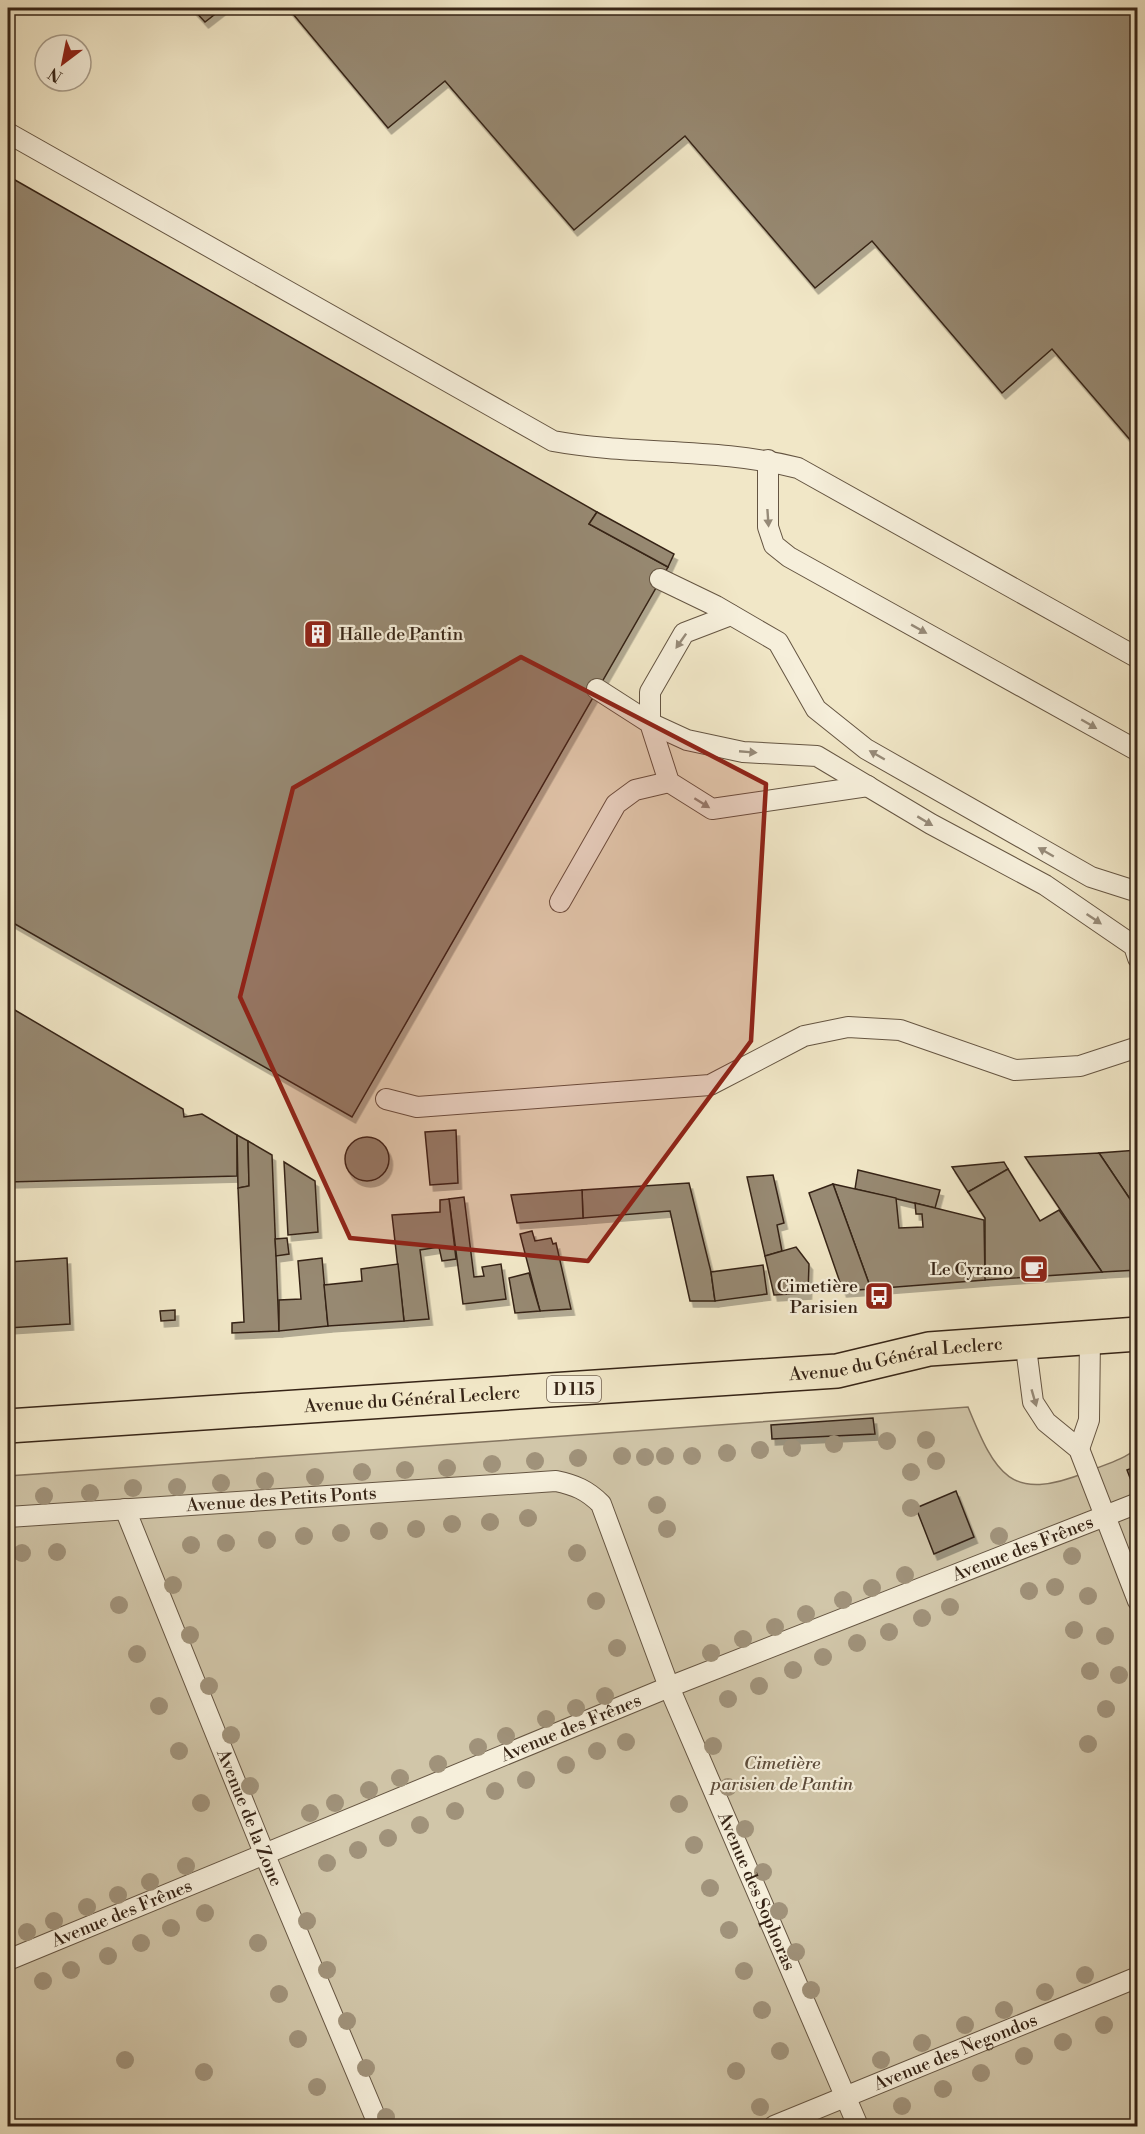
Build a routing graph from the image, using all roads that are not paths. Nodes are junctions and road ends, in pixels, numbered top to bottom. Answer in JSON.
{"nodes":[{"id":1,"x":8,"y":133,"type":"edge"},
{"id":2,"x":768,"y":460,"type":"junction"},
{"id":3,"x":660,"y":579,"type":"dead end"},
{"id":4,"x":731,"y":615,"type":"junction"},
{"id":5,"x":1137,"y":658,"type":"edge"},
{"id":6,"x":597,"y":689,"type":"dead end"},
{"id":7,"x":650,"y":723,"type":"junction"},
{"id":8,"x":1137,"y":752,"type":"edge"},
{"id":9,"x":669,"y":782,"type":"junction"},
{"id":10,"x":868,"y":786,"type":"junction"},
{"id":11,"x":1137,"y":892,"type":"edge"},
{"id":12,"x":560,"y":902,"type":"dead end"},
{"id":13,"x":1137,"y":958,"type":"edge"},
{"id":14,"x":1137,"y":1047,"type":"edge"},
{"id":15,"x":386,"y":1099,"type":"dead end"},
{"id":16,"x":1137,"y":1334,"type":"edge"},
{"id":17,"x":1089,"y":1337,"type":"junction"},
{"id":18,"x":1025,"y":1340,"type":"junction"},
{"id":19,"x":8,"y":1426,"type":"edge"},
{"id":20,"x":1079,"y":1449,"type":"junction"},
{"id":21,"x":556,"y":1481,"type":"joint"},
{"id":22,"x":1137,"y":1503,"type":"edge"},
{"id":23,"x":124,"y":1509,"type":"junction"},
{"id":24,"x":8,"y":1517,"type":"edge"},
{"id":25,"x":1105,"y":1517,"type":"junction"},
{"id":26,"x":1137,"y":1601,"type":"edge"},
{"id":27,"x":669,"y":1687,"type":"junction"},
{"id":28,"x":264,"y":1853,"type":"junction"},
{"id":29,"x":8,"y":1960,"type":"edge"},
{"id":30,"x":1137,"y":1977,"type":"edge"},
{"id":31,"x":846,"y":2097,"type":"junction"},
{"id":32,"x":379,"y":2127,"type":"edge"},
{"id":33,"x":774,"y":2127,"type":"edge"},
{"id":34,"x":858,"y":2127,"type":"edge"}],
"edges":[{"from":1,"to":2,"type":"lane"},
{"from":2,"to":5,"type":"lane"},
{"from":2,"to":8,"type":"lane","one_way":true},
{"from":3,"to":4,"type":"lane"},
{"from":4,"to":7,"type":"lane","one_way":true},
{"from":11,"to":4,"type":"lane","one_way":true},
{"from":6,"to":7,"type":"lane"},
{"from":7,"to":9,"type":"lane"},
{"from":7,"to":10,"type":"lane","one_way":true},
{"from":9,"to":10,"type":"lane","one_way":true},
{"from":9,"to":12,"type":"lane"},
{"from":10,"to":13,"type":"lane","one_way":true},
{"from":14,"to":15,"type":"lane"},
{"from":16,"to":17,"type":"main road","name":"Avenue du Général Leclerc","number":"D 115"},
{"from":17,"to":18,"type":"main road","name":"Avenue du Général Leclerc","number":"D 115"},
{"from":17,"to":20,"type":"lane"},
{"from":18,"to":19,"type":"main road","name":"Avenue du Général Leclerc","number":"D 115"},
{"from":18,"to":20,"type":"lane","one_way":true},
{"from":20,"to":25,"type":"lane"},
{"from":21,"to":23,"type":"lane","name":"Avenue des Petits Ponts"},
{"from":21,"to":27,"type":"lane","name":"Avenue des Sophoras"},
{"from":22,"to":25,"type":"lane","name":"Avenue des Frênes"},
{"from":23,"to":24,"type":"lane","name":"Avenue des Petits Ponts"},
{"from":23,"to":28,"type":"lane","name":"Avenue de la Zone"},
{"from":25,"to":26,"type":"lane"},
{"from":25,"to":27,"type":"lane","name":"Avenue des Frênes"},
{"from":27,"to":28,"type":"lane","name":"Avenue des Frênes"},
{"from":27,"to":31,"type":"lane","name":"Avenue des Sophoras"},
{"from":28,"to":29,"type":"lane","name":"Avenue des Frênes"},
{"from":28,"to":32,"type":"lane","name":"Avenue de la Zone"},
{"from":30,"to":31,"type":"lane","name":"Avenue des Negondos"},
{"from":31,"to":33,"type":"lane","name":"Avenue des Negondos"},
{"from":31,"to":34,"type":"lane","name":"Avenue des Sophoras"}]}
